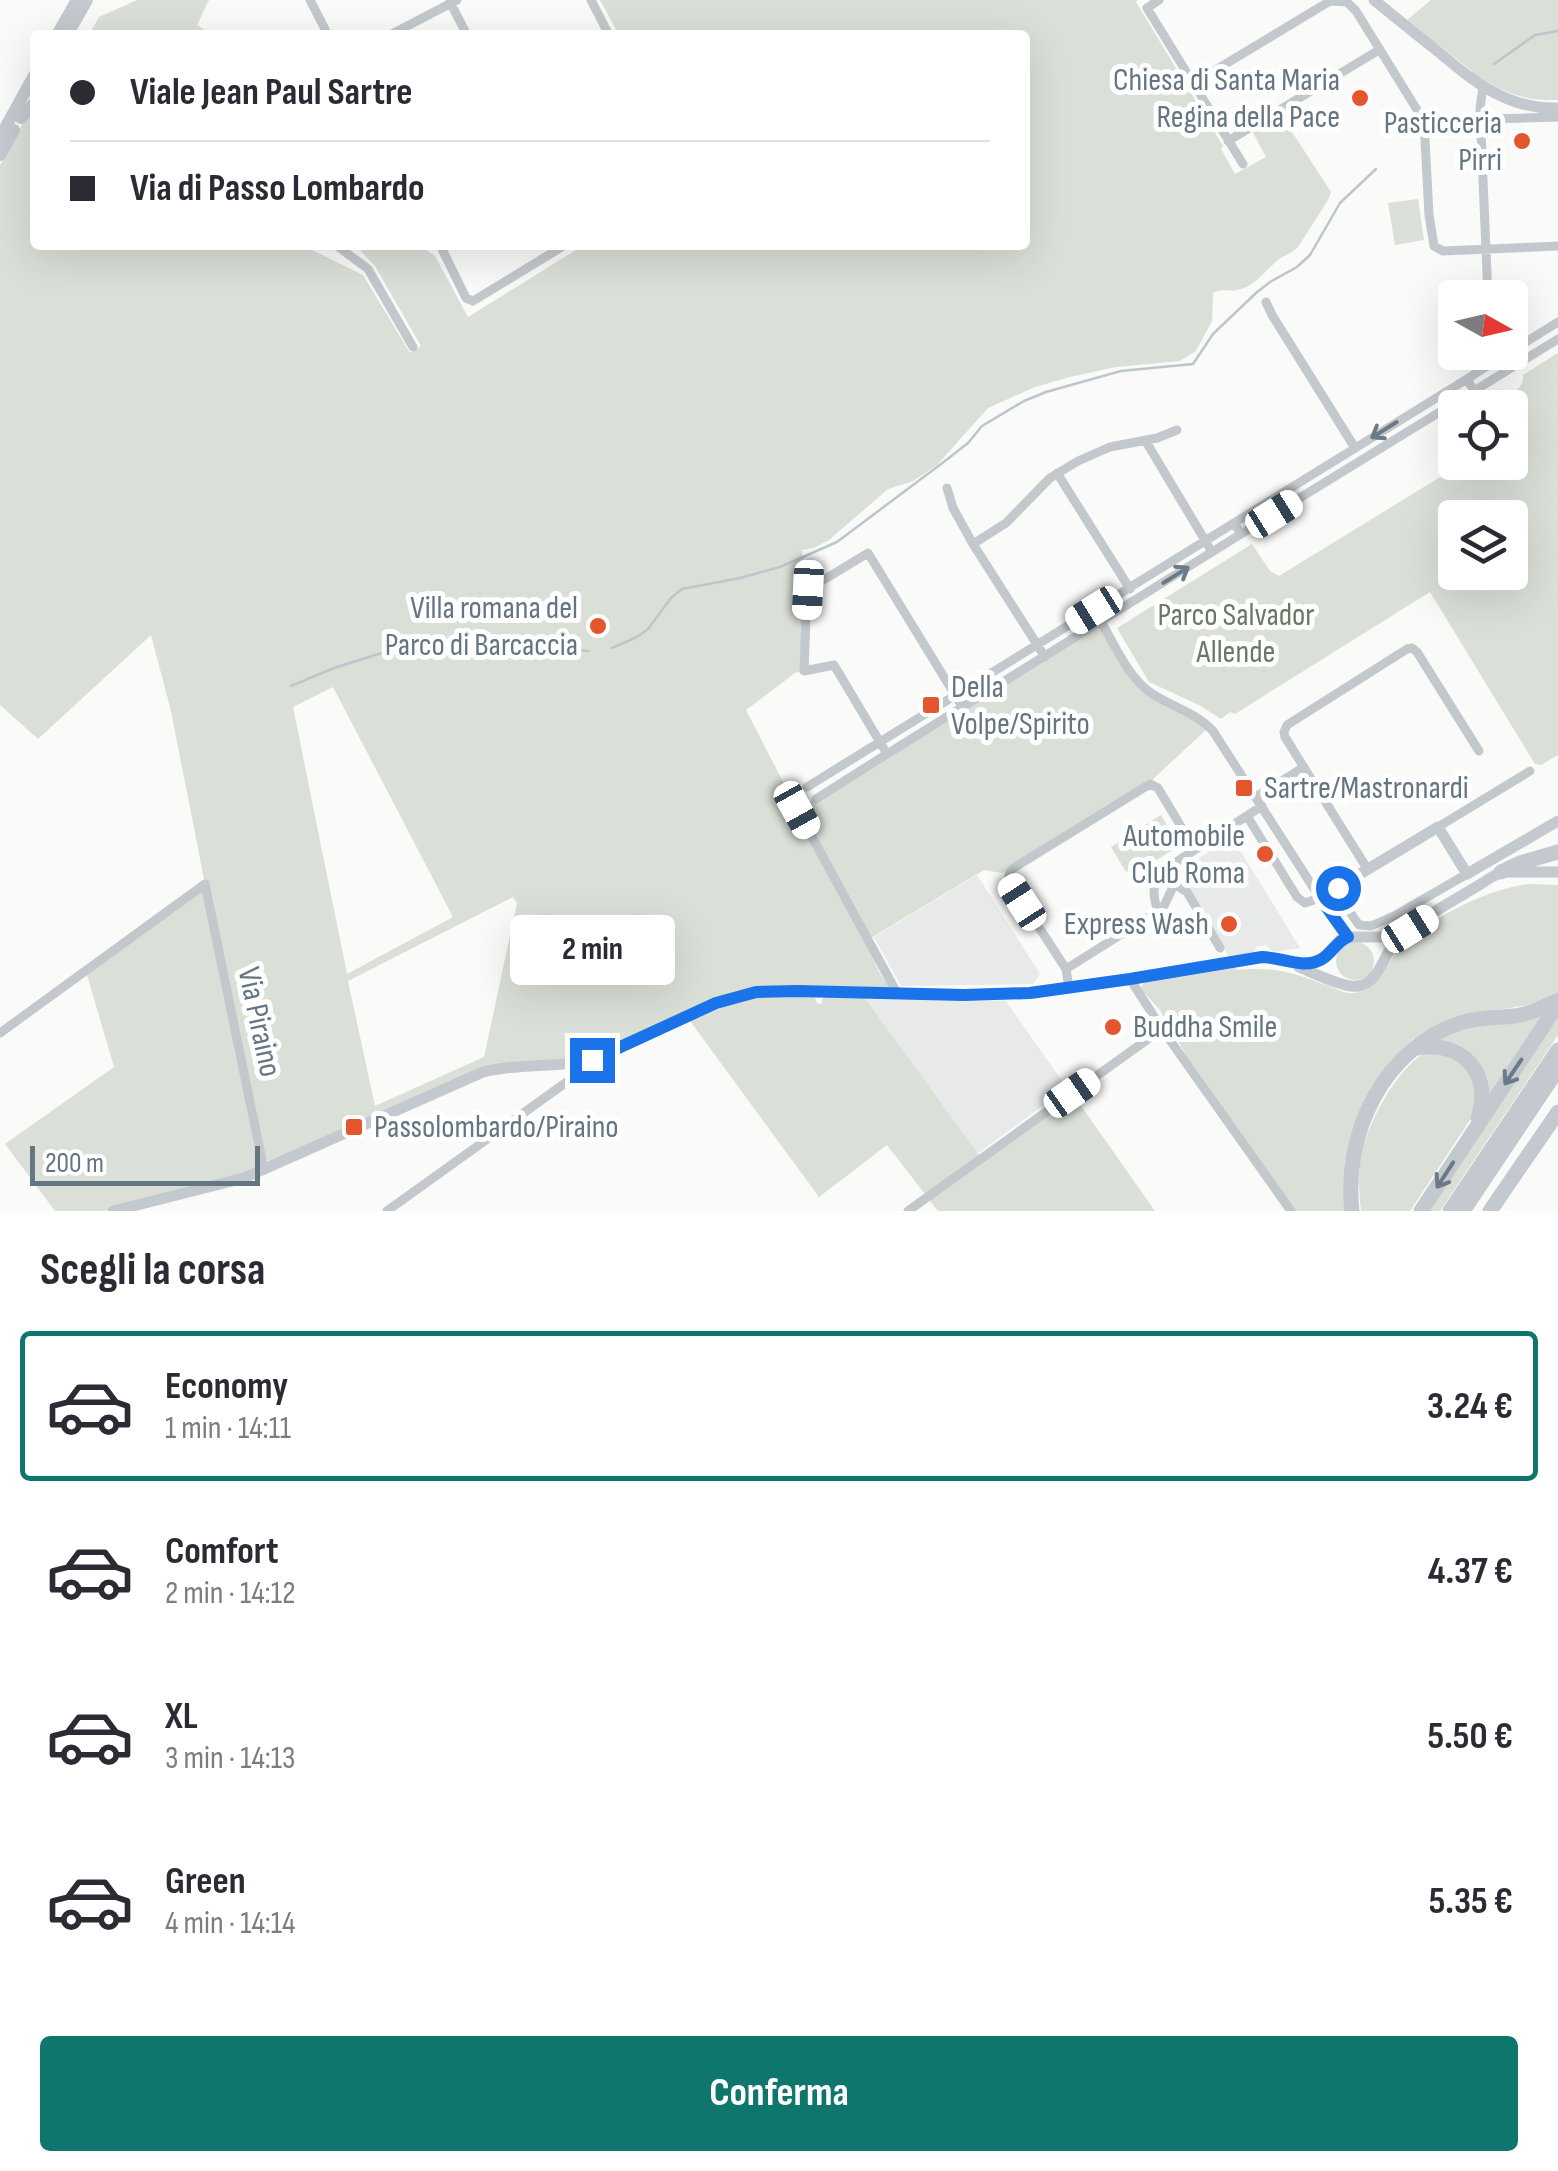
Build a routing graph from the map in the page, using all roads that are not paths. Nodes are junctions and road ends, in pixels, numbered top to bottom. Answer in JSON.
{"nodes":[{"id":1,"x":77,"y":0,"type":"edge"},
{"id":2,"x":87,"y":0,"type":"edge"},
{"id":3,"x":310,"y":0,"type":"edge"},
{"id":4,"x":591,"y":0,"type":"edge"},
{"id":5,"x":1160,"y":0,"type":"edge"},
{"id":6,"x":1374,"y":0,"type":"edge"},
{"id":7,"x":452,"y":1,"type":"edge"},
{"id":8,"x":60,"y":30,"type":"edge"},
{"id":9,"x":71,"y":30,"type":"edge"},
{"id":10,"x":325,"y":30,"type":"edge"},
{"id":11,"x":399,"y":30,"type":"edge"},
{"id":12,"x":465,"y":30,"type":"edge"},
{"id":13,"x":606,"y":30,"type":"edge"},
{"id":14,"x":1379,"y":50,"type":"junction"},
{"id":15,"x":30,"y":83,"type":"edge"},
{"id":16,"x":1194,"y":84,"type":"junction"},
{"id":17,"x":1483,"y":87,"type":"junction"},
{"id":18,"x":30,"y":102,"type":"edge"},
{"id":19,"x":30,"y":108,"type":"edge"},
{"id":20,"x":1558,"y":108,"type":"edge"},
{"id":21,"x":1558,"y":116,"type":"edge"},
{"id":22,"x":21,"y":118,"type":"junction"},
{"id":23,"x":1480,"y":119,"type":"junction"},
{"id":24,"x":1424,"y":121,"type":"junction"},
{"id":25,"x":0,"y":137,"type":"edge"},
{"id":26,"x":1228,"y":141,"type":"junction"},
{"id":27,"x":0,"y":155,"type":"edge"},
{"id":28,"x":1243,"y":164,"type":"dead end"},
{"id":29,"x":1558,"y":246,"type":"edge"},
{"id":30,"x":1486,"y":249,"type":"junction"},
{"id":31,"x":343,"y":250,"type":"edge"},
{"id":32,"x":442,"y":250,"type":"edge"},
{"id":33,"x":557,"y":250,"type":"edge"},
{"id":34,"x":1487,"y":280,"type":"edge"},
{"id":35,"x":1266,"y":302,"type":"dead end"},
{"id":36,"x":1558,"y":322,"type":"edge"},
{"id":37,"x":1558,"y":338,"type":"edge"},
{"id":38,"x":1528,"y":340,"type":"edge"},
{"id":39,"x":413,"y":348,"type":"dead end"},
{"id":40,"x":1477,"y":370,"type":"edge"},
{"id":41,"x":1501,"y":370,"type":"edge"},
{"id":42,"x":1503,"y":373,"type":"junction"},
{"id":43,"x":1466,"y":379,"type":"junction"},
{"id":44,"x":1473,"y":390,"type":"edge"},
{"id":45,"x":1476,"y":390,"type":"edge"},
{"id":46,"x":1438,"y":413,"type":"edge"},
{"id":47,"x":1177,"y":430,"type":"dead end"},
{"id":48,"x":1144,"y":440,"type":"junction"},
{"id":49,"x":1355,"y":448,"type":"junction"},
{"id":50,"x":1057,"y":473,"type":"junction"},
{"id":51,"x":947,"y":488,"type":"dead end"},
{"id":52,"x":1234,"y":523,"type":"junction"},
{"id":53,"x":1241,"y":534,"type":"junction"},
{"id":54,"x":1205,"y":540,"type":"junction"},
{"id":55,"x":973,"y":544,"type":"junction"},
{"id":56,"x":1212,"y":552,"type":"junction"},
{"id":57,"x":1129,"y":587,"type":"junction"},
{"id":58,"x":1137,"y":600,"type":"junction"},
{"id":59,"x":1094,"y":610,"type":"junction"},
{"id":60,"x":1102,"y":622,"type":"junction"},
{"id":61,"x":1037,"y":644,"type":"junction"},
{"id":62,"x":1046,"y":657,"type":"junction"},
{"id":63,"x":956,"y":694,"type":"junction"},
{"id":64,"x":963,"y":708,"type":"junction"},
{"id":65,"x":880,"y":740,"type":"junction"},
{"id":66,"x":1479,"y":751,"type":"dead end"},
{"id":67,"x":887,"y":754,"type":"junction"},
{"id":68,"x":1304,"y":767,"type":"junction"},
{"id":69,"x":1530,"y":771,"type":"dead end"},
{"id":70,"x":807,"y":787,"type":"dead end"},
{"id":71,"x":816,"y":799,"type":"dead end"},
{"id":72,"x":1259,"y":802,"type":"junction"},
{"id":73,"x":794,"y":804,"type":"dead end"},
{"id":74,"x":1247,"y":816,"type":"junction"},
{"id":75,"x":1558,"y":821,"type":"edge"},
{"id":76,"x":1438,"y":827,"type":"junction"},
{"id":77,"x":1195,"y":850,"type":"junction"},
{"id":78,"x":1558,"y":852,"type":"edge"},
{"id":79,"x":1169,"y":866,"type":"junction"},
{"id":80,"x":1368,"y":870,"type":"junction"},
{"id":81,"x":1501,"y":872,"type":"junction"},
{"id":82,"x":1558,"y":872,"type":"edge"},
{"id":83,"x":1467,"y":874,"type":"junction"},
{"id":84,"x":1172,"y":883,"type":"junction"},
{"id":85,"x":1320,"y":898,"type":"junction"},
{"id":86,"x":1347,"y":908,"type":"dead end"},
{"id":87,"x":1158,"y":911,"type":"junction"},
{"id":88,"x":1410,"y":929,"type":"junction"},
{"id":89,"x":1348,"y":937,"type":"junction"},
{"id":90,"x":1364,"y":937,"type":"junction"},
{"id":91,"x":1220,"y":948,"type":"dead end"},
{"id":92,"x":1332,"y":950,"type":"junction"},
{"id":93,"x":1282,"y":960,"type":"junction"},
{"id":94,"x":1379,"y":968,"type":"junction"},
{"id":95,"x":1066,"y":969,"type":"junction"},
{"id":96,"x":1130,"y":979,"type":"junction"},
{"id":97,"x":1341,"y":983,"type":"junction"},
{"id":98,"x":1068,"y":988,"type":"junction"},
{"id":99,"x":897,"y":993,"type":"junction"},
{"id":100,"x":1558,"y":1002,"type":"edge"},
{"id":101,"x":1162,"y":1029,"type":"junction"},
{"id":102,"x":0,"y":1033,"type":"edge"},
{"id":103,"x":1415,"y":1048,"type":"junction"},
{"id":104,"x":1558,"y":1050,"type":"edge"},
{"id":105,"x":607,"y":1054,"type":"junction"},
{"id":106,"x":1558,"y":1068,"type":"edge"},
{"id":107,"x":1558,"y":1112,"type":"edge"},
{"id":108,"x":1468,"y":1140,"type":"junction"},
{"id":109,"x":264,"y":1170,"type":"junction"},
{"id":110,"x":113,"y":1211,"type":"edge"},
{"id":111,"x":387,"y":1211,"type":"edge"},
{"id":112,"x":908,"y":1211,"type":"edge"},
{"id":113,"x":1291,"y":1211,"type":"edge"},
{"id":114,"x":1352,"y":1211,"type":"edge"},
{"id":115,"x":1421,"y":1211,"type":"edge"},
{"id":116,"x":1450,"y":1211,"type":"edge"},
{"id":117,"x":1463,"y":1211,"type":"edge"},
{"id":118,"x":1490,"y":1211,"type":"edge"}],
"edges":[{"from":1,"to":8,"type":"main road"},
{"from":2,"to":9,"type":"main road"},
{"from":3,"to":10,"type":"street"},
{"from":4,"to":13,"type":"street"},
{"from":5,"to":16,"type":"street"},
{"from":6,"to":17,"type":"street"},
{"from":7,"to":11,"type":"street"},
{"from":7,"to":12,"type":"street"},
{"from":14,"to":16,"type":"street"},
{"from":14,"to":24,"type":"street"},
{"from":14,"to":26,"type":"street"},
{"from":15,"to":25,"type":"main road"},
{"from":16,"to":26,"type":"street"},
{"from":17,"to":20,"type":"street"},
{"from":17,"to":23,"type":"street"},
{"from":18,"to":22,"type":"main road"},
{"from":19,"to":22,"type":"main road"},
{"from":21,"to":23,"type":"street"},
{"from":22,"to":27,"type":"main road"},
{"from":23,"to":24,"type":"street"},
{"from":23,"to":30,"type":"street"},
{"from":24,"to":30,"type":"street"},
{"from":26,"to":28,"type":"street"},
{"from":29,"to":30,"type":"street"},
{"from":30,"to":34,"type":"street"},
{"from":31,"to":39,"type":"street"},
{"from":32,"to":33,"type":"street"},
{"from":35,"to":49,"type":"street"},
{"from":36,"to":38,"type":"street"},
{"from":37,"to":42,"type":"street"},
{"from":40,"to":43,"type":"street"},
{"from":41,"to":42,"type":"street"},
{"from":42,"to":45,"type":"street"},
{"from":43,"to":44,"type":"street"},
{"from":43,"to":49,"type":"street","one_way":true},
{"from":46,"to":53,"type":"street"},
{"from":47,"to":48,"type":"street"},
{"from":48,"to":50,"type":"street"},
{"from":48,"to":54,"type":"street"},
{"from":49,"to":52,"type":"street"},
{"from":50,"to":55,"type":"street"},
{"from":50,"to":57,"type":"street"},
{"from":51,"to":55,"type":"street"},
{"from":52,"to":53,"type":"street"},
{"from":52,"to":54,"type":"street"},
{"from":53,"to":56,"type":"street"},
{"from":54,"to":56,"type":"street"},
{"from":54,"to":57,"type":"street"},
{"from":55,"to":61,"type":"street"},
{"from":58,"to":56,"type":"street","one_way":true},
{"from":57,"to":58,"type":"street"},
{"from":57,"to":59,"type":"street"},
{"from":58,"to":60,"type":"street"},
{"from":59,"to":60,"type":"street"},
{"from":59,"to":61,"type":"street"},
{"from":60,"to":62,"type":"street"},
{"from":60,"to":72,"type":"street"},
{"from":61,"to":62,"type":"street"},
{"from":61,"to":63,"type":"street"},
{"from":62,"to":64,"type":"street"},
{"from":63,"to":64,"type":"street"},
{"from":63,"to":65,"type":"street"},
{"from":63,"to":65,"type":"street"},
{"from":64,"to":67,"type":"street"},
{"from":65,"to":67,"type":"street"},
{"from":65,"to":70,"type":"street"},
{"from":66,"to":68,"type":"street"},
{"from":67,"to":71,"type":"street"},
{"from":68,"to":72,"type":"street"},
{"from":68,"to":80,"type":"street"},
{"from":69,"to":76,"type":"street"},
{"from":72,"to":74,"type":"street"},
{"from":72,"to":85,"type":"street"},
{"from":73,"to":99,"type":"street"},
{"from":74,"to":77,"type":"street"},
{"from":74,"to":85,"type":"street"},
{"from":75,"to":83,"type":"street"},
{"from":76,"to":80,"type":"street"},
{"from":76,"to":83,"type":"street"},
{"from":77,"to":79,"type":"street"},
{"from":77,"to":95,"type":"street"},
{"from":78,"to":81,"type":"highway"},
{"from":79,"to":84,"type":"street"},
{"from":79,"to":87,"type":"street"},
{"from":80,"to":85,"type":"street"},
{"from":81,"to":82,"type":"street"},
{"from":81,"to":88,"type":"street"},
{"from":83,"to":86,"type":"street"},
{"from":84,"to":87,"type":"street"},
{"from":84,"to":91,"type":"street"},
{"from":85,"to":89,"type":"street"},
{"from":87,"to":95,"type":"street"},
{"from":88,"to":90,"type":"street"},
{"from":88,"to":94,"type":"street"},
{"from":89,"to":90,"type":"street"},
{"from":89,"to":92,"type":"street"},
{"from":90,"to":94,"type":"street"},
{"from":92,"to":93,"type":"street"},
{"from":92,"to":97,"type":"street"},
{"from":93,"to":96,"type":"street"},
{"from":93,"to":97,"type":"street"},
{"from":94,"to":97,"type":"street"},
{"from":95,"to":98,"type":"street"},
{"from":96,"to":98,"type":"street"},
{"from":96,"to":101,"type":"street"},
{"from":98,"to":99,"type":"street"},
{"from":99,"to":105,"type":"street"},
{"from":100,"to":103,"type":"highway"},
{"from":100,"to":108,"type":"highway","one_way":true},
{"from":101,"to":112,"type":"street"},
{"from":101,"to":113,"type":"street"},
{"from":102,"to":109,"type":"street","name":"Via Piraino"},
{"from":103,"to":108,"type":"highway"},
{"from":103,"to":114,"type":"highway"},
{"from":104,"to":116,"type":"highway"},
{"from":105,"to":109,"type":"street"},
{"from":105,"to":111,"type":"street"},
{"from":106,"to":117,"type":"highway"},
{"from":107,"to":118,"type":"highway"},
{"from":108,"to":115,"type":"highway","one_way":true},
{"from":109,"to":110,"type":"street"}]}
